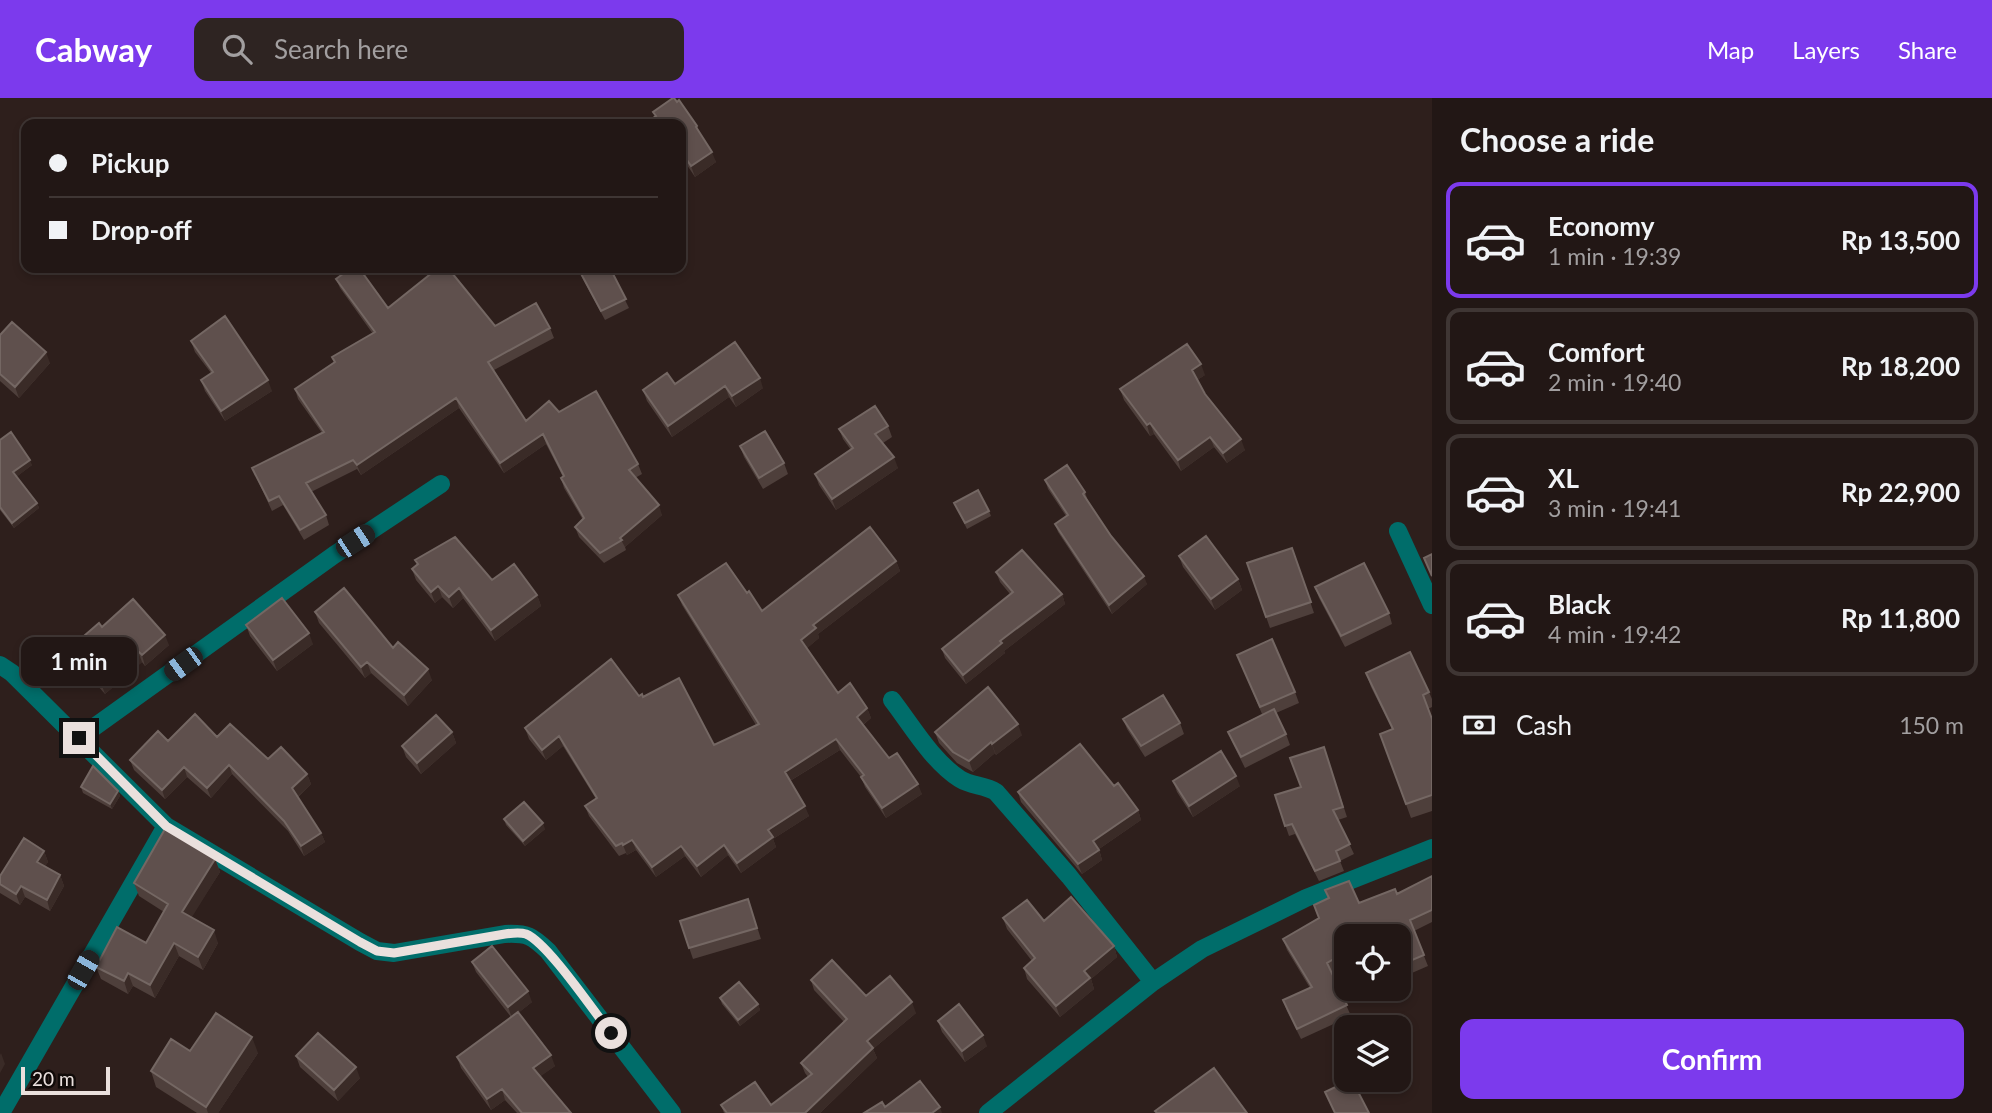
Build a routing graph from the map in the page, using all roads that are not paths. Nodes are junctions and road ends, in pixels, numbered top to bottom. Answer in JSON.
{"nodes":[{"id":1,"x":441,"y":484,"type":"dead end"},
{"id":2,"x":1398,"y":531,"type":"dead end"},
{"id":3,"x":1432,"y":606,"type":"edge"},
{"id":4,"x":0,"y":665,"type":"edge"},
{"id":5,"x":892,"y":700,"type":"dead end"},
{"id":6,"x":79,"y":738,"type":"junction"},
{"id":7,"x":166,"y":826,"type":"junction"},
{"id":8,"x":1431,"y":851,"type":"edge"},
{"id":9,"x":1153,"y":982,"type":"junction"},
{"id":10,"x":1,"y":1113,"type":"edge"},
{"id":11,"x":673,"y":1113,"type":"edge"},
{"id":12,"x":988,"y":1113,"type":"edge"}],
"edges":[{"from":1,"to":6,"type":"street"},
{"from":2,"to":3,"type":"street"},
{"from":4,"to":6,"type":"street"},
{"from":5,"to":9,"type":"street"},
{"from":6,"to":7,"type":"street"},
{"from":7,"to":10,"type":"street"},
{"from":7,"to":11,"type":"street"},
{"from":8,"to":9,"type":"street"},
{"from":9,"to":12,"type":"street"}]}
